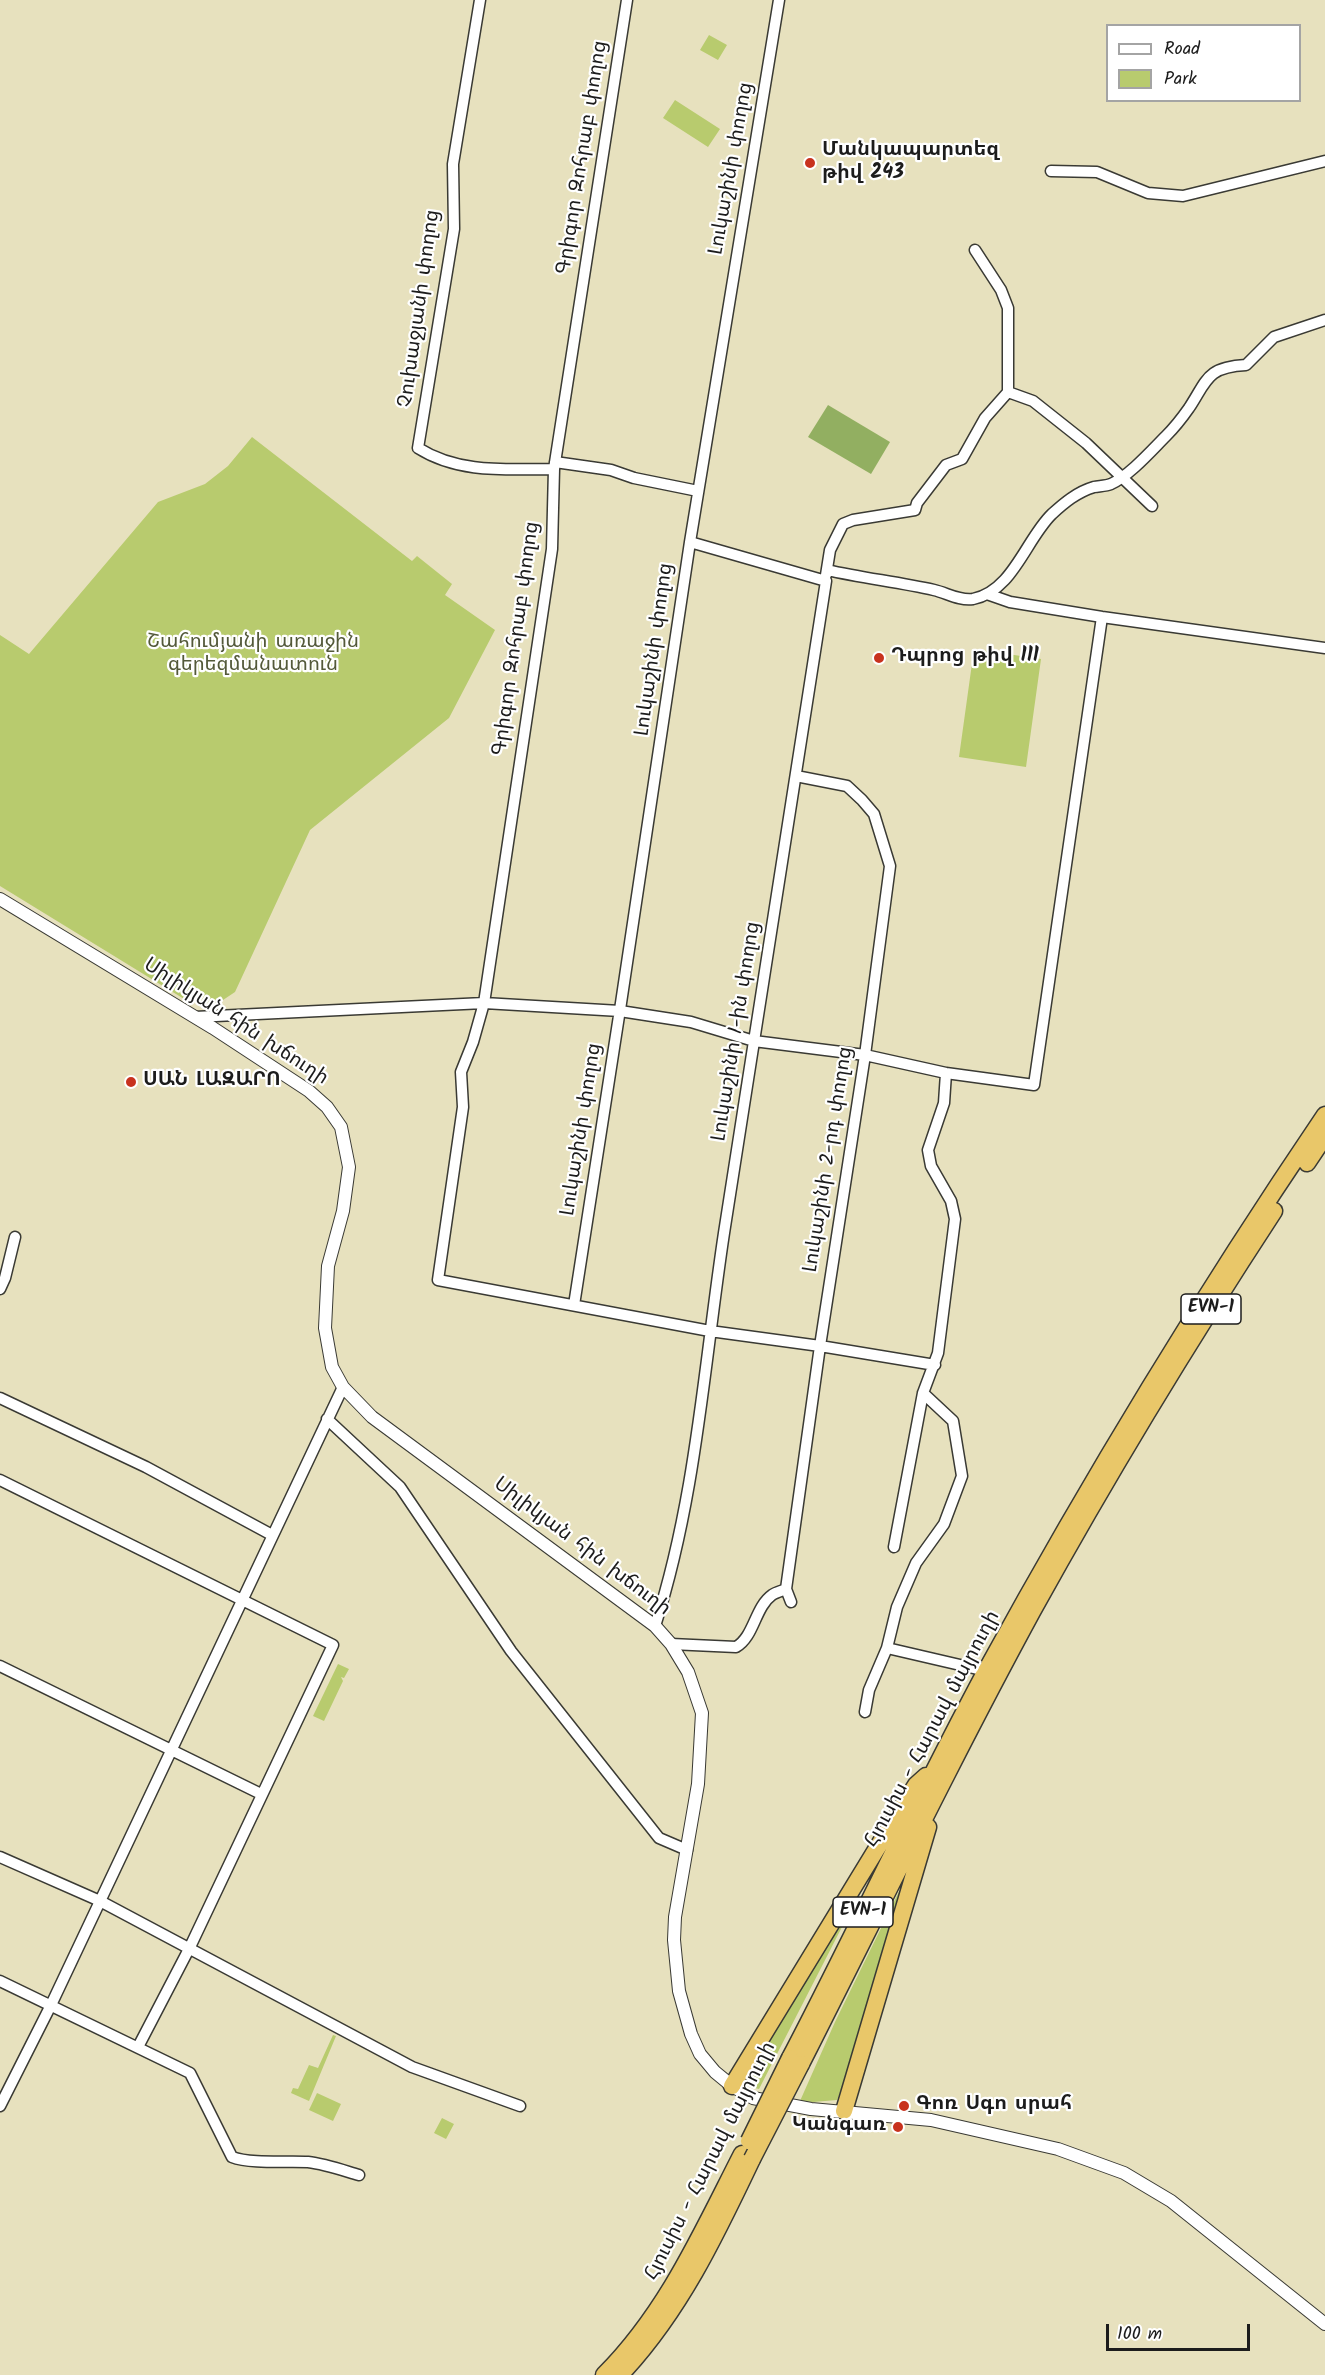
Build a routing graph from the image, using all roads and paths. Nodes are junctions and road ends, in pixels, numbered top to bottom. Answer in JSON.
{"nodes":[{"id":1,"x":480,"y":0,"type":"edge"},
{"id":2,"x":627,"y":0,"type":"edge"},
{"id":3,"x":779,"y":0,"type":"edge"},
{"id":4,"x":1325,"y":161,"type":"edge"},
{"id":5,"x":1051,"y":171,"type":"dead end"},
{"id":6,"x":975,"y":250,"type":"dead end"},
{"id":7,"x":1325,"y":320,"type":"edge"},
{"id":8,"x":1008,"y":392,"type":"junction"},
{"id":9,"x":555,"y":466,"type":"junction"},
{"id":10,"x":1123,"y":477,"type":"junction"},
{"id":11,"x":698,"y":491,"type":"junction"},
{"id":12,"x":1152,"y":506,"type":"dead end"},
{"id":13,"x":690,"y":542,"type":"junction"},
{"id":14,"x":827,"y":570,"type":"junction"},
{"id":15,"x":826,"y":581,"type":"junction"},
{"id":16,"x":987,"y":594,"type":"junction"},
{"id":17,"x":1102,"y":617,"type":"junction"},
{"id":18,"x":1325,"y":648,"type":"edge"},
{"id":19,"x":796,"y":776,"type":"junction"},
{"id":20,"x":0,"y":898,"type":"edge"},
{"id":21,"x":484,"y":1003,"type":"junction"},
{"id":22,"x":620,"y":1011,"type":"junction"},
{"id":23,"x":195,"y":1017,"type":"junction"},
{"id":24,"x":754,"y":1041,"type":"junction"},
{"id":25,"x":865,"y":1055,"type":"junction"},
{"id":26,"x":946,"y":1073,"type":"junction"},
{"id":27,"x":1325,"y":1115,"type":"edge"},
{"id":28,"x":1325,"y":1136,"type":"edge"},
{"id":29,"x":15,"y":1237,"type":"dead end"},
{"id":30,"x":0,"y":1289,"type":"edge"},
{"id":31,"x":573,"y":1305,"type":"junction"},
{"id":32,"x":710,"y":1331,"type":"junction"},
{"id":33,"x":820,"y":1346,"type":"junction"},
{"id":34,"x":935,"y":1365,"type":"junction"},
{"id":35,"x":343,"y":1387,"type":"junction"},
{"id":36,"x":923,"y":1393,"type":"junction"},
{"id":37,"x":0,"y":1398,"type":"edge"},
{"id":38,"x":327,"y":1419,"type":"junction"},
{"id":39,"x":0,"y":1480,"type":"edge"},
{"id":40,"x":273,"y":1535,"type":"junction"},
{"id":41,"x":894,"y":1547,"type":"dead end"},
{"id":42,"x":786,"y":1589,"type":"junction"},
{"id":43,"x":240,"y":1601,"type":"junction"},
{"id":44,"x":791,"y":1602,"type":"dead end"},
{"id":45,"x":655,"y":1626,"type":"junction"},
{"id":46,"x":671,"y":1644,"type":"junction"},
{"id":47,"x":886,"y":1648,"type":"junction"},
{"id":48,"x":0,"y":1666,"type":"edge"},
{"id":49,"x":986,"y":1671,"type":"junction"},
{"id":50,"x":865,"y":1712,"type":"dead end"},
{"id":51,"x":172,"y":1750,"type":"junction"},
{"id":52,"x":938,"y":1766,"type":"junction"},
{"id":53,"x":261,"y":1794,"type":"junction"},
{"id":54,"x":931,"y":1806,"type":"junction"},
{"id":55,"x":687,"y":1850,"type":"junction"},
{"id":56,"x":0,"y":1857,"type":"edge"},
{"id":57,"x":100,"y":1901,"type":"junction"},
{"id":58,"x":189,"y":1947,"type":"junction"},
{"id":59,"x":0,"y":1981,"type":"edge"},
{"id":60,"x":51,"y":2005,"type":"junction"},
{"id":61,"x":138,"y":2047,"type":"junction"},
{"id":62,"x":795,"y":2061,"type":"junction"},
{"id":63,"x":732,"y":2086,"type":"junction"},
{"id":64,"x":0,"y":2106,"type":"edge"},
{"id":65,"x":520,"y":2106,"type":"dead end"},
{"id":66,"x":844,"y":2111,"type":"junction"},
{"id":67,"x":738,"y":2174,"type":"junction"},
{"id":68,"x":359,"y":2175,"type":"dead end"},
{"id":69,"x":1325,"y":2324,"type":"edge"},
{"id":70,"x":604,"y":2375,"type":"edge"},
{"id":71,"x":620,"y":2375,"type":"edge"}],
"edges":[{"from":1,"to":9,"type":"street","name":"Չուխաջյանի փողոց"},
{"from":2,"to":9,"type":"street","name":"Գրիգոր Զոհրաբ փողոց"},
{"from":3,"to":11,"type":"street","name":"Լուկաշինի փողոց"},
{"from":4,"to":5,"type":"street"},
{"from":6,"to":8,"type":"street"},
{"from":7,"to":10,"type":"street"},
{"from":8,"to":10,"type":"street"},
{"from":8,"to":14,"type":"street","name":"Լուկաշինի 1-ին փողոց"},
{"from":9,"to":11,"type":"street","name":"Չուխաջյանի փողոց"},
{"from":9,"to":21,"type":"street","name":"Գրիգոր Զոհրաբ փողոց"},
{"from":10,"to":12,"type":"street"},
{"from":10,"to":16,"type":"street"},
{"from":11,"to":13,"type":"street","name":"Լուկաշինի փողոց"},
{"from":13,"to":15,"type":"street"},
{"from":13,"to":22,"type":"street","name":"Լուկաշինի փողոց"},
{"from":14,"to":15,"type":"street","name":"Լուկաշինի 1-ին փողոց"},
{"from":14,"to":16,"type":"street"},
{"from":15,"to":19,"type":"street","name":"Լուկաշինի 1-ին փողոց"},
{"from":16,"to":17,"type":"street"},
{"from":17,"to":18,"type":"street"},
{"from":17,"to":26,"type":"street"},
{"from":19,"to":24,"type":"street","name":"Լուկաշինի 1-ին փողոց"},
{"from":19,"to":25,"type":"street","name":"Լուկաշինի 2-րդ փողոց"},
{"from":20,"to":23,"type":"street","name":"Սիլիկյան հին խճուղի"},
{"from":21,"to":22,"type":"street"},
{"from":21,"to":23,"type":"street"},
{"from":21,"to":31,"type":"street","name":"Գրիգոր Զոհրաբ փողոց"},
{"from":22,"to":24,"type":"street"},
{"from":22,"to":31,"type":"street","name":"Լուկաշինի փողոց"},
{"from":23,"to":35,"type":"street","name":"Սիլիկյան հին խճուղի"},
{"from":24,"to":25,"type":"street"},
{"from":24,"to":32,"type":"street","name":"Լուկաշինի 1-ին փողոց"},
{"from":25,"to":26,"type":"street"},
{"from":25,"to":33,"type":"street","name":"Լուկաշինի 2-րդ փողոց"},
{"from":26,"to":34,"type":"street"},
{"from":27,"to":49,"type":"highway","name":"Հյուսիս - Հարավ մայրուղի","number":"EVN-1"},
{"from":28,"to":54,"type":"highway","name":"Հյուսիս - Հարավ մայրուղի","number":"EVN-1"},
{"from":29,"to":30,"type":"street"},
{"from":31,"to":32,"type":"street"},
{"from":32,"to":33,"type":"street"},
{"from":32,"to":45,"type":"street","name":"Լուկաշինի 1-ին փողոց"},
{"from":33,"to":34,"type":"street"},
{"from":33,"to":42,"type":"street","name":"Լուկաշինի 2-րդ փողոց"},
{"from":34,"to":36,"type":"street"},
{"from":35,"to":38,"type":"street"},
{"from":35,"to":45,"type":"street","name":"Սիլիկյան հին խճուղի"},
{"from":36,"to":41,"type":"street"},
{"from":36,"to":47,"type":"street"},
{"from":37,"to":40,"type":"street"},
{"from":38,"to":40,"type":"street"},
{"from":38,"to":55,"type":"street"},
{"from":39,"to":43,"type":"street"},
{"from":40,"to":43,"type":"street"},
{"from":42,"to":44,"type":"street","name":"Լուկաշինի 2-րդ փողոց"},
{"from":42,"to":46,"type":"street"},
{"from":43,"to":51,"type":"street"},
{"from":43,"to":53,"type":"street"},
{"from":45,"to":46,"type":"street","name":"Սիլիկյան հին խճուղի"},
{"from":46,"to":55,"type":"street","name":"Սիլիկյան հին խճուղի"},
{"from":47,"to":49,"type":"street"},
{"from":47,"to":50,"type":"street"},
{"from":48,"to":51,"type":"street"},
{"from":49,"to":52,"type":"highway","name":"Հյուսիս - Հարավ մայրուղի","number":"EVN-1"},
{"from":51,"to":53,"type":"street"},
{"from":51,"to":57,"type":"street"},
{"from":52,"to":62,"type":"highway","name":"Հյուսիս - Հարավ մայրուղի","number":"EVN-1"},
{"from":52,"to":63,"type":"highway"},
{"from":53,"to":58,"type":"street"},
{"from":54,"to":62,"type":"highway","name":"Հյուսիս - Հարավ մայրուղի","number":"EVN-1"},
{"from":54,"to":66,"type":"highway"},
{"from":55,"to":63,"type":"street","name":"Սիլիկյան հին խճուղի"},
{"from":56,"to":57,"type":"street"},
{"from":57,"to":58,"type":"street"},
{"from":57,"to":60,"type":"street"},
{"from":58,"to":61,"type":"street"},
{"from":58,"to":65,"type":"street"},
{"from":59,"to":60,"type":"street"},
{"from":60,"to":61,"type":"street"},
{"from":60,"to":64,"type":"street"},
{"from":61,"to":68,"type":"street"},
{"from":62,"to":67,"type":"highway","name":"Հյուսիս - Հարավ մայրուղի","number":"EVN-1","bridge":true},
{"from":63,"to":66,"type":"street","name":"Սիլիկյան հին խճուղի"},
{"from":66,"to":69,"type":"street","name":"Սիլիկյան հին խճուղի"},
{"from":67,"to":70,"type":"highway","name":"Հյուսիս - Հարավ մայրուղի","number":"EVN-1"},
{"from":67,"to":71,"type":"highway","name":"Հյուսիս - Հարավ մայրուղի","number":"EVN-1"}]}
